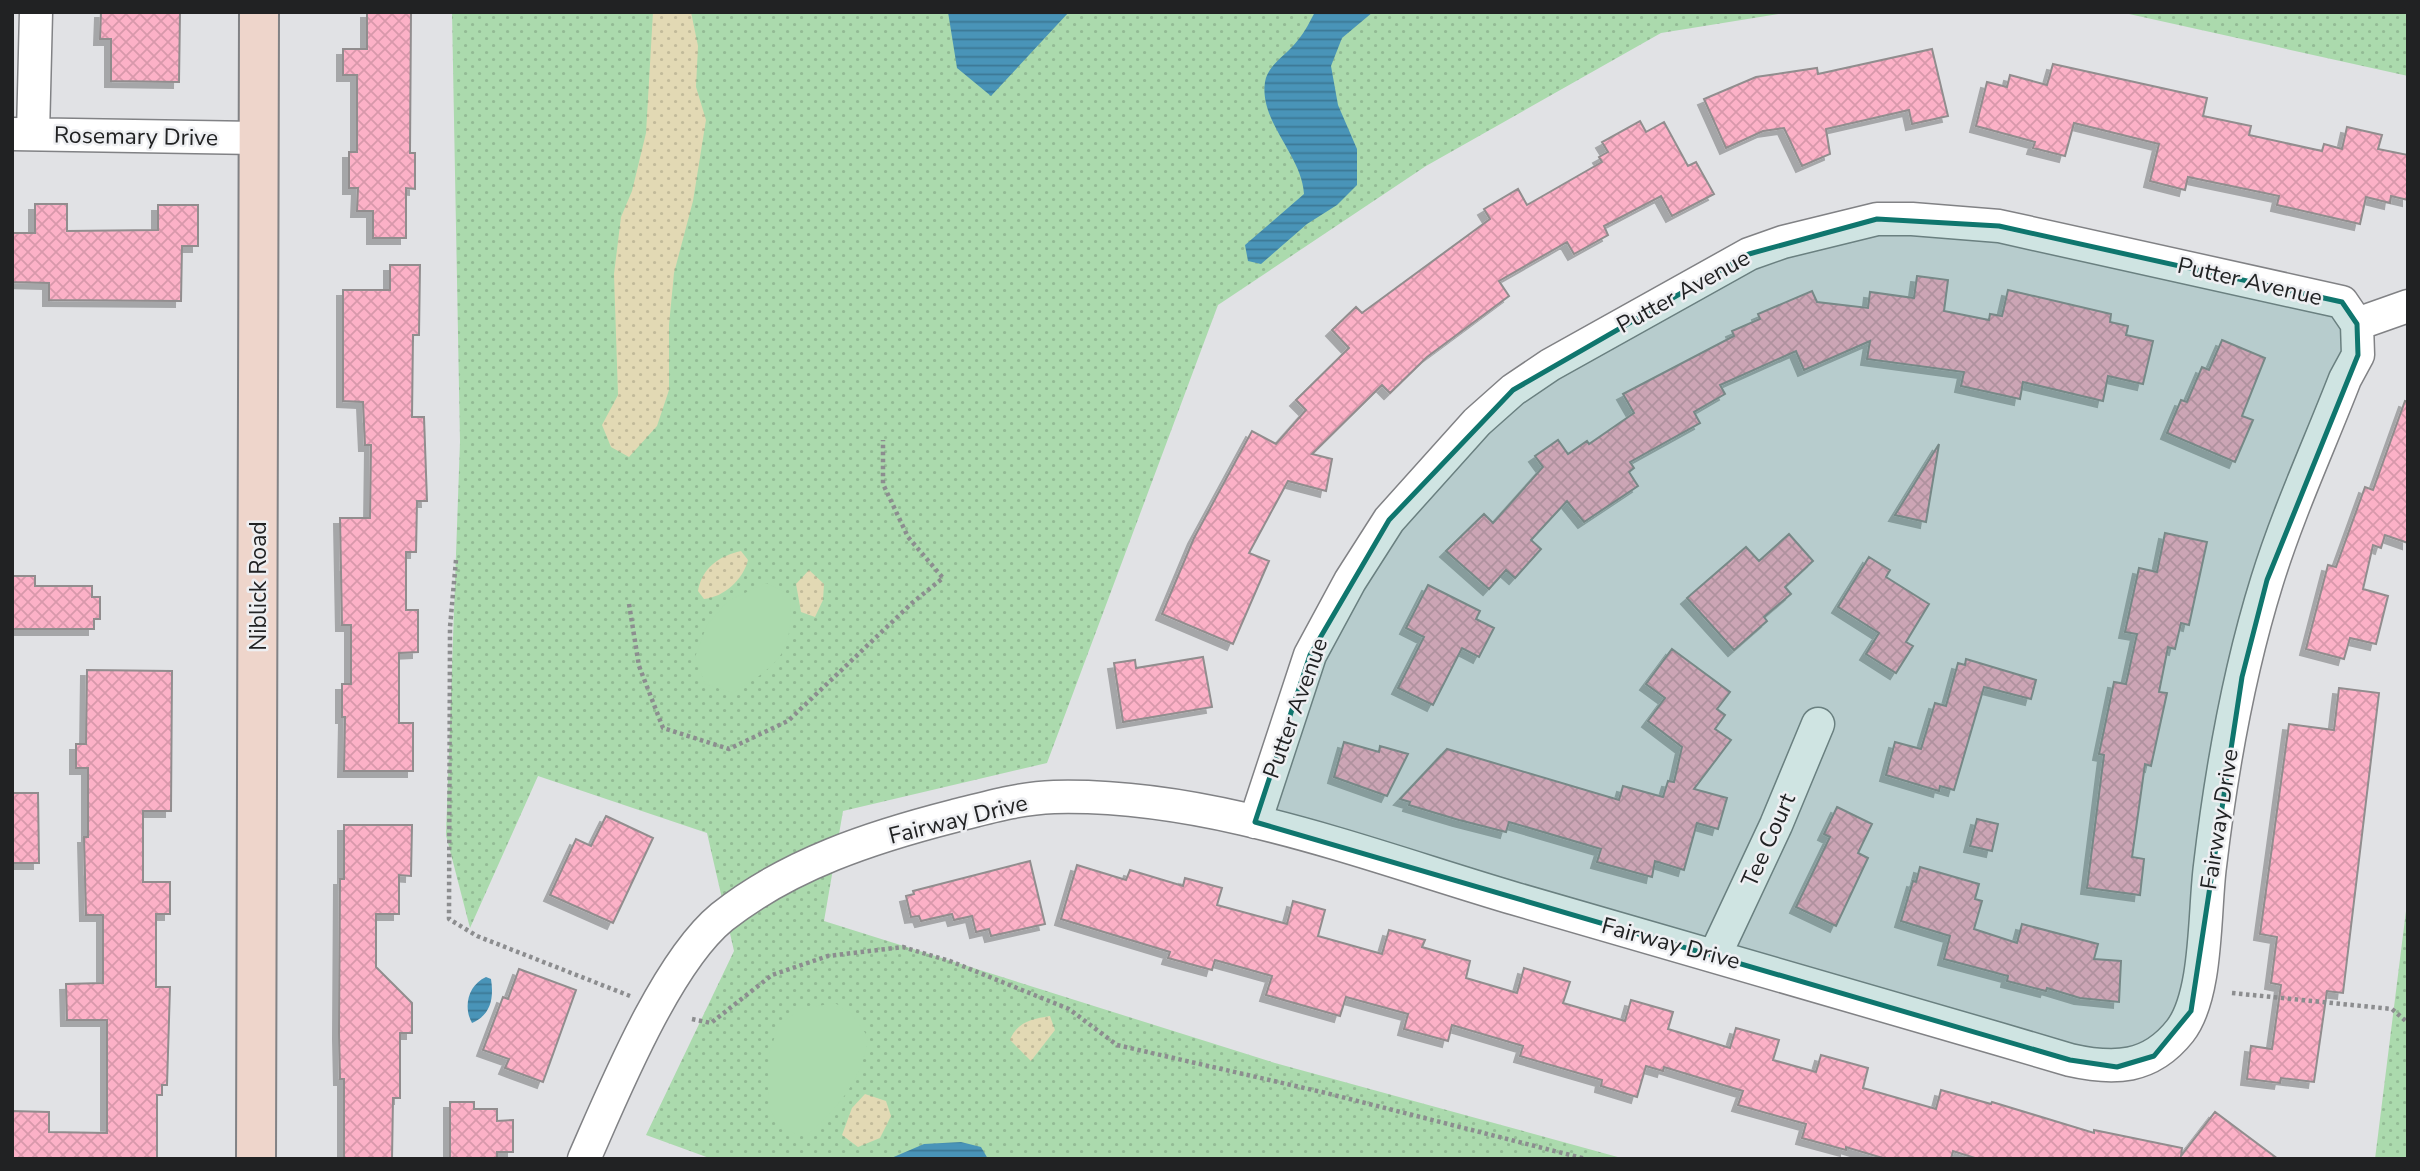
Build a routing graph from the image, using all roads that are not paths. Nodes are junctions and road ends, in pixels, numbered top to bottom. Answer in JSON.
{"nodes":[{"id":1,"x":36,"y":12,"type":"edge"},
{"id":2,"x":259,"y":12,"type":"edge"},
{"id":3,"x":23,"y":134,"type":"edge"},
{"id":4,"x":259,"y":138,"type":"junction"},
{"id":5,"x":2408,"y":306,"type":"edge"},
{"id":6,"x":2357,"y":324,"type":"junction"},
{"id":7,"x":1818,"y":724,"type":"dead end"},
{"id":8,"x":1255,"y":822,"type":"junction"},
{"id":9,"x":1715,"y":955,"type":"junction"},
{"id":10,"x":256,"y":1159,"type":"edge"},
{"id":11,"x":584,"y":1159,"type":"edge"}],
"edges":[{"from":1,"to":3,"type":"street"},
{"from":2,"to":4,"type":"main road","name":"Niblick Road"},
{"from":3,"to":4,"type":"street","name":"Rosemary Drive"},
{"from":4,"to":10,"type":"main road","name":"Niblick Road"},
{"from":5,"to":6,"type":"street"},
{"from":6,"to":8,"type":"street","name":"Putter Avenue"},
{"from":6,"to":9,"type":"street","name":"Fairway Drive"},
{"from":7,"to":9,"type":"street","name":"Tee Court"},
{"from":8,"to":9,"type":"street","name":"Fairway Drive"},
{"from":8,"to":11,"type":"street","name":"Fairway Drive"}]}
